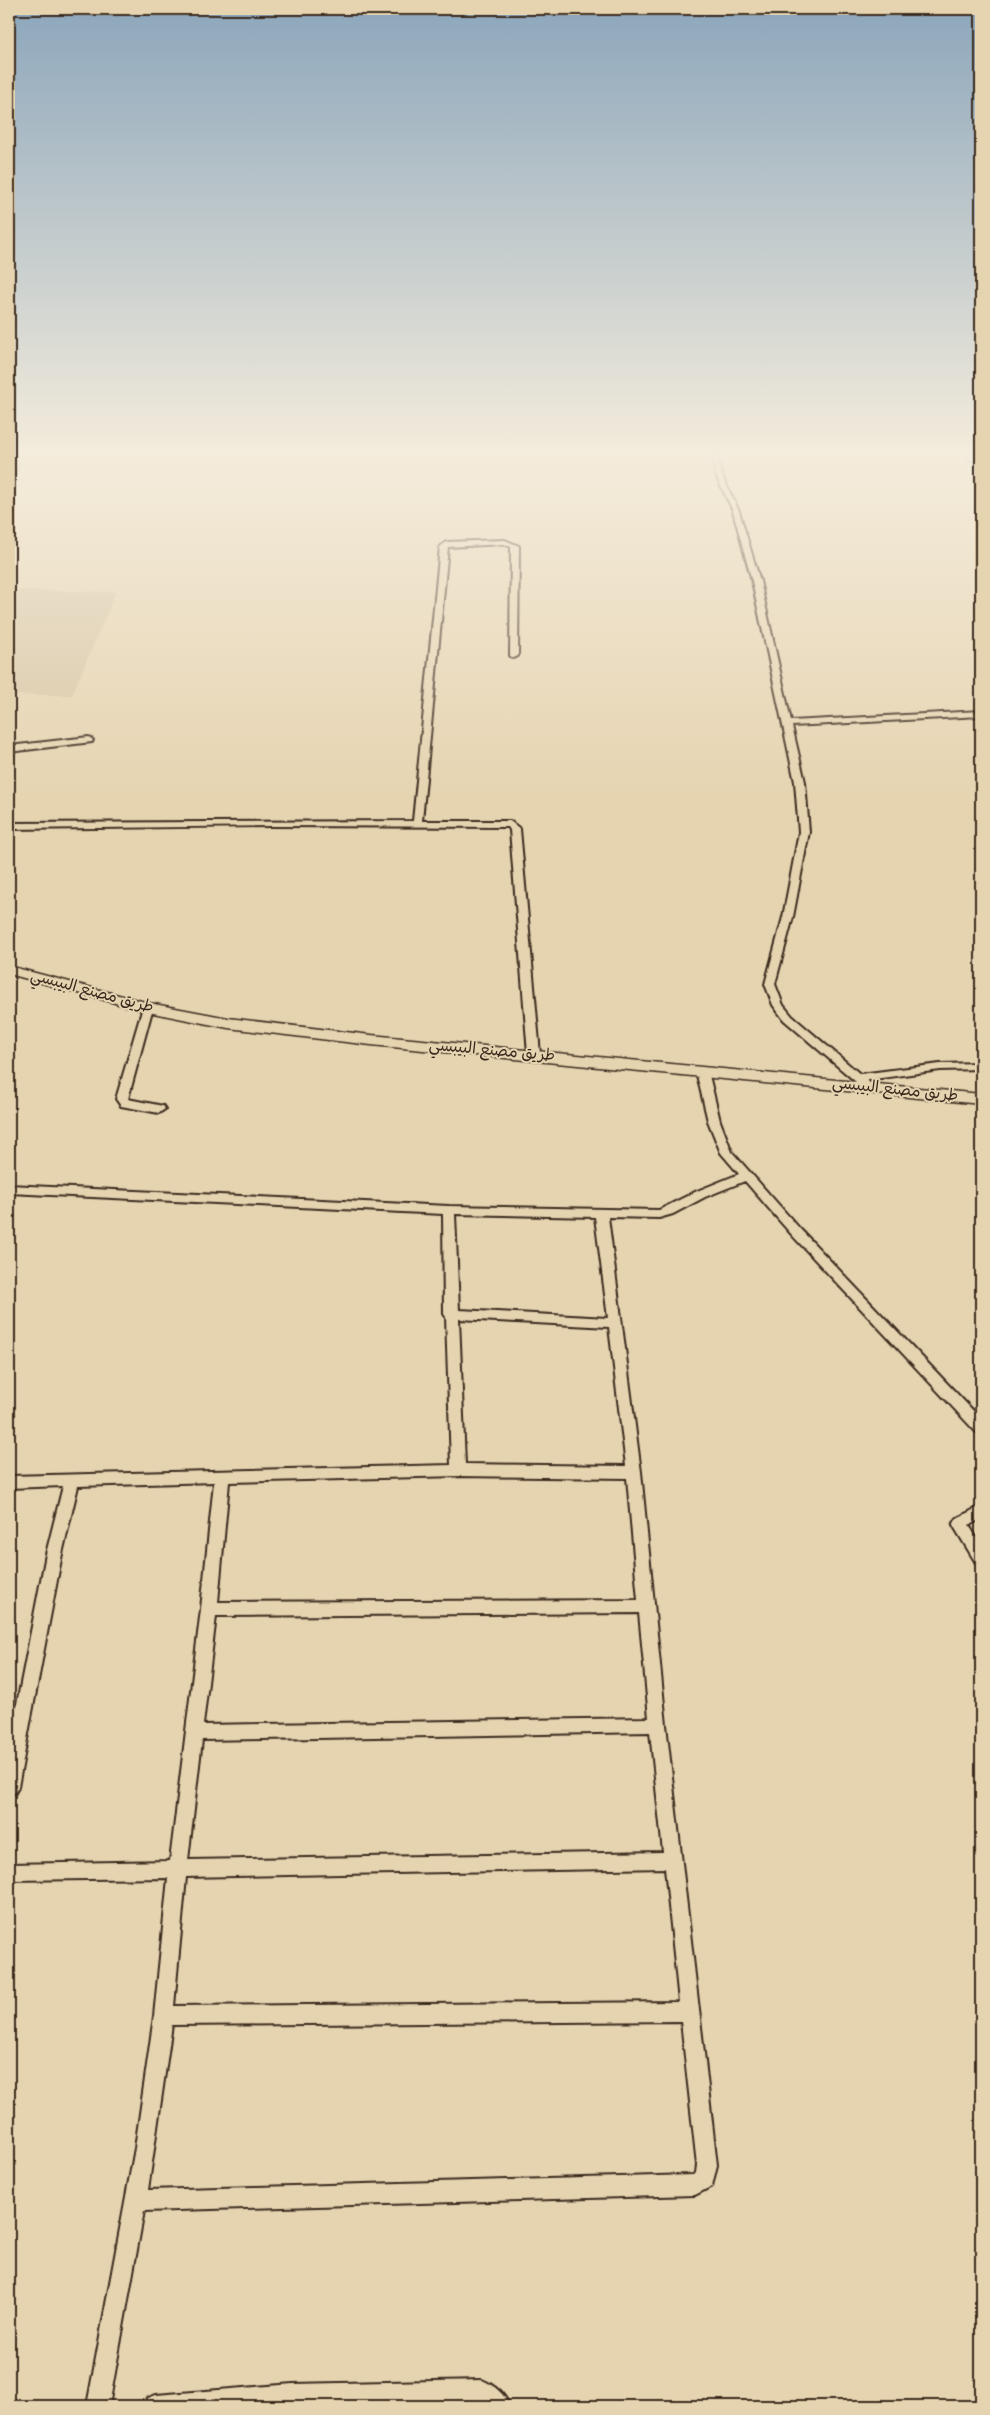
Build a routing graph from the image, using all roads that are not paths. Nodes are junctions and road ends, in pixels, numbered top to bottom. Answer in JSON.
{"nodes":[{"id":1,"x":442,"y":569,"type":"edge"},
{"id":2,"x":515,"y":569,"type":"edge"},
{"id":3,"x":752,"y":569,"type":"edge"},
{"id":4,"x":514,"y":656,"type":"dead end"},
{"id":5,"x":981,"y":713,"type":"edge"},
{"id":6,"x":786,"y":724,"type":"junction"},
{"id":7,"x":90,"y":740,"type":"dead end"},
{"id":8,"x":9,"y":749,"type":"edge"},
{"id":9,"x":417,"y":823,"type":"junction"},
{"id":10,"x":9,"y":826,"type":"edge"},
{"id":11,"x":9,"y":970,"type":"edge"},
{"id":12,"x":148,"y":1007,"type":"junction"},
{"id":13,"x":534,"y":1054,"type":"junction"},
{"id":14,"x":981,"y":1066,"type":"edge"},
{"id":15,"x":702,"y":1071,"type":"junction"},
{"id":16,"x":863,"y":1082,"type":"junction"},
{"id":17,"x":981,"y":1098,"type":"edge"},
{"id":18,"x":159,"y":1109,"type":"dead end"},
{"id":19,"x":746,"y":1176,"type":"junction"},
{"id":20,"x":9,"y":1189,"type":"edge"},
{"id":21,"x":450,"y":1210,"type":"junction"},
{"id":22,"x":601,"y":1213,"type":"junction"},
{"id":23,"x":451,"y":1314,"type":"junction"},
{"id":24,"x":615,"y":1323,"type":"junction"},
{"id":25,"x":981,"y":1428,"type":"edge"},
{"id":26,"x":458,"y":1470,"type":"junction"},
{"id":27,"x":634,"y":1472,"type":"junction"},
{"id":28,"x":222,"y":1476,"type":"junction"},
{"id":29,"x":72,"y":1480,"type":"junction"},
{"id":30,"x":9,"y":1482,"type":"edge"},
{"id":31,"x":981,"y":1512,"type":"edge"},
{"id":32,"x":981,"y":1559,"type":"edge"},
{"id":33,"x":647,"y":1606,"type":"junction"},
{"id":34,"x":209,"y":1609,"type":"junction"},
{"id":35,"x":658,"y":1725,"type":"junction"},
{"id":36,"x":194,"y":1733,"type":"junction"},
{"id":37,"x":9,"y":1787,"type":"edge"},
{"id":38,"x":672,"y":1860,"type":"junction"},
{"id":39,"x":178,"y":1868,"type":"junction"},
{"id":40,"x":9,"y":1872,"type":"edge"},
{"id":41,"x":688,"y":2011,"type":"junction"},
{"id":42,"x":164,"y":2016,"type":"junction"},
{"id":43,"x":136,"y":2201,"type":"junction"},
{"id":44,"x":293,"y":2401,"type":"edge"},
{"id":45,"x":98,"y":2406,"type":"edge"},
{"id":46,"x":156,"y":2406,"type":"edge"},
{"id":47,"x":498,"y":2406,"type":"edge"}],
"edges":[{"from":1,"to":9,"type":"street"},
{"from":2,"to":4,"type":"street"},
{"from":3,"to":6,"type":"street"},
{"from":5,"to":6,"type":"street"},
{"from":6,"to":16,"type":"street"},
{"from":7,"to":8,"type":"street"},
{"from":9,"to":10,"type":"street"},
{"from":9,"to":13,"type":"street"},
{"from":11,"to":12,"type":"main road","name":"طريق مصنع البيبسي"},
{"from":12,"to":13,"type":"main road","name":"طريق مصنع البيبسي"},
{"from":12,"to":18,"type":"street"},
{"from":13,"to":15,"type":"main road","name":"طريق مصنع البيبسي"},
{"from":14,"to":16,"type":"street"},
{"from":15,"to":16,"type":"main road","name":"طريق مصنع البيبسي"},
{"from":15,"to":19,"type":"street"},
{"from":16,"to":17,"type":"main road","name":"طريق مصنع البيبسي"},
{"from":19,"to":22,"type":"street"},
{"from":19,"to":25,"type":"street"},
{"from":20,"to":21,"type":"street"},
{"from":21,"to":22,"type":"street"},
{"from":21,"to":23,"type":"street"},
{"from":22,"to":24,"type":"street"},
{"from":23,"to":24,"type":"street"},
{"from":23,"to":26,"type":"street"},
{"from":24,"to":27,"type":"street"},
{"from":26,"to":27,"type":"street"},
{"from":26,"to":28,"type":"street"},
{"from":27,"to":33,"type":"street"},
{"from":28,"to":29,"type":"street"},
{"from":28,"to":34,"type":"street"},
{"from":29,"to":30,"type":"street"},
{"from":29,"to":37,"type":"street"},
{"from":31,"to":32,"type":"street"},
{"from":33,"to":34,"type":"street"},
{"from":33,"to":35,"type":"street"},
{"from":34,"to":36,"type":"street"},
{"from":35,"to":36,"type":"street"},
{"from":35,"to":38,"type":"street"},
{"from":36,"to":39,"type":"street"},
{"from":38,"to":39,"type":"street"},
{"from":38,"to":41,"type":"street"},
{"from":39,"to":40,"type":"street"},
{"from":39,"to":42,"type":"street"},
{"from":41,"to":42,"type":"street"},
{"from":41,"to":43,"type":"street"},
{"from":42,"to":43,"type":"street"},
{"from":43,"to":45,"type":"street"},
{"from":44,"to":46,"type":"street"},
{"from":44,"to":47,"type":"street"}]}
